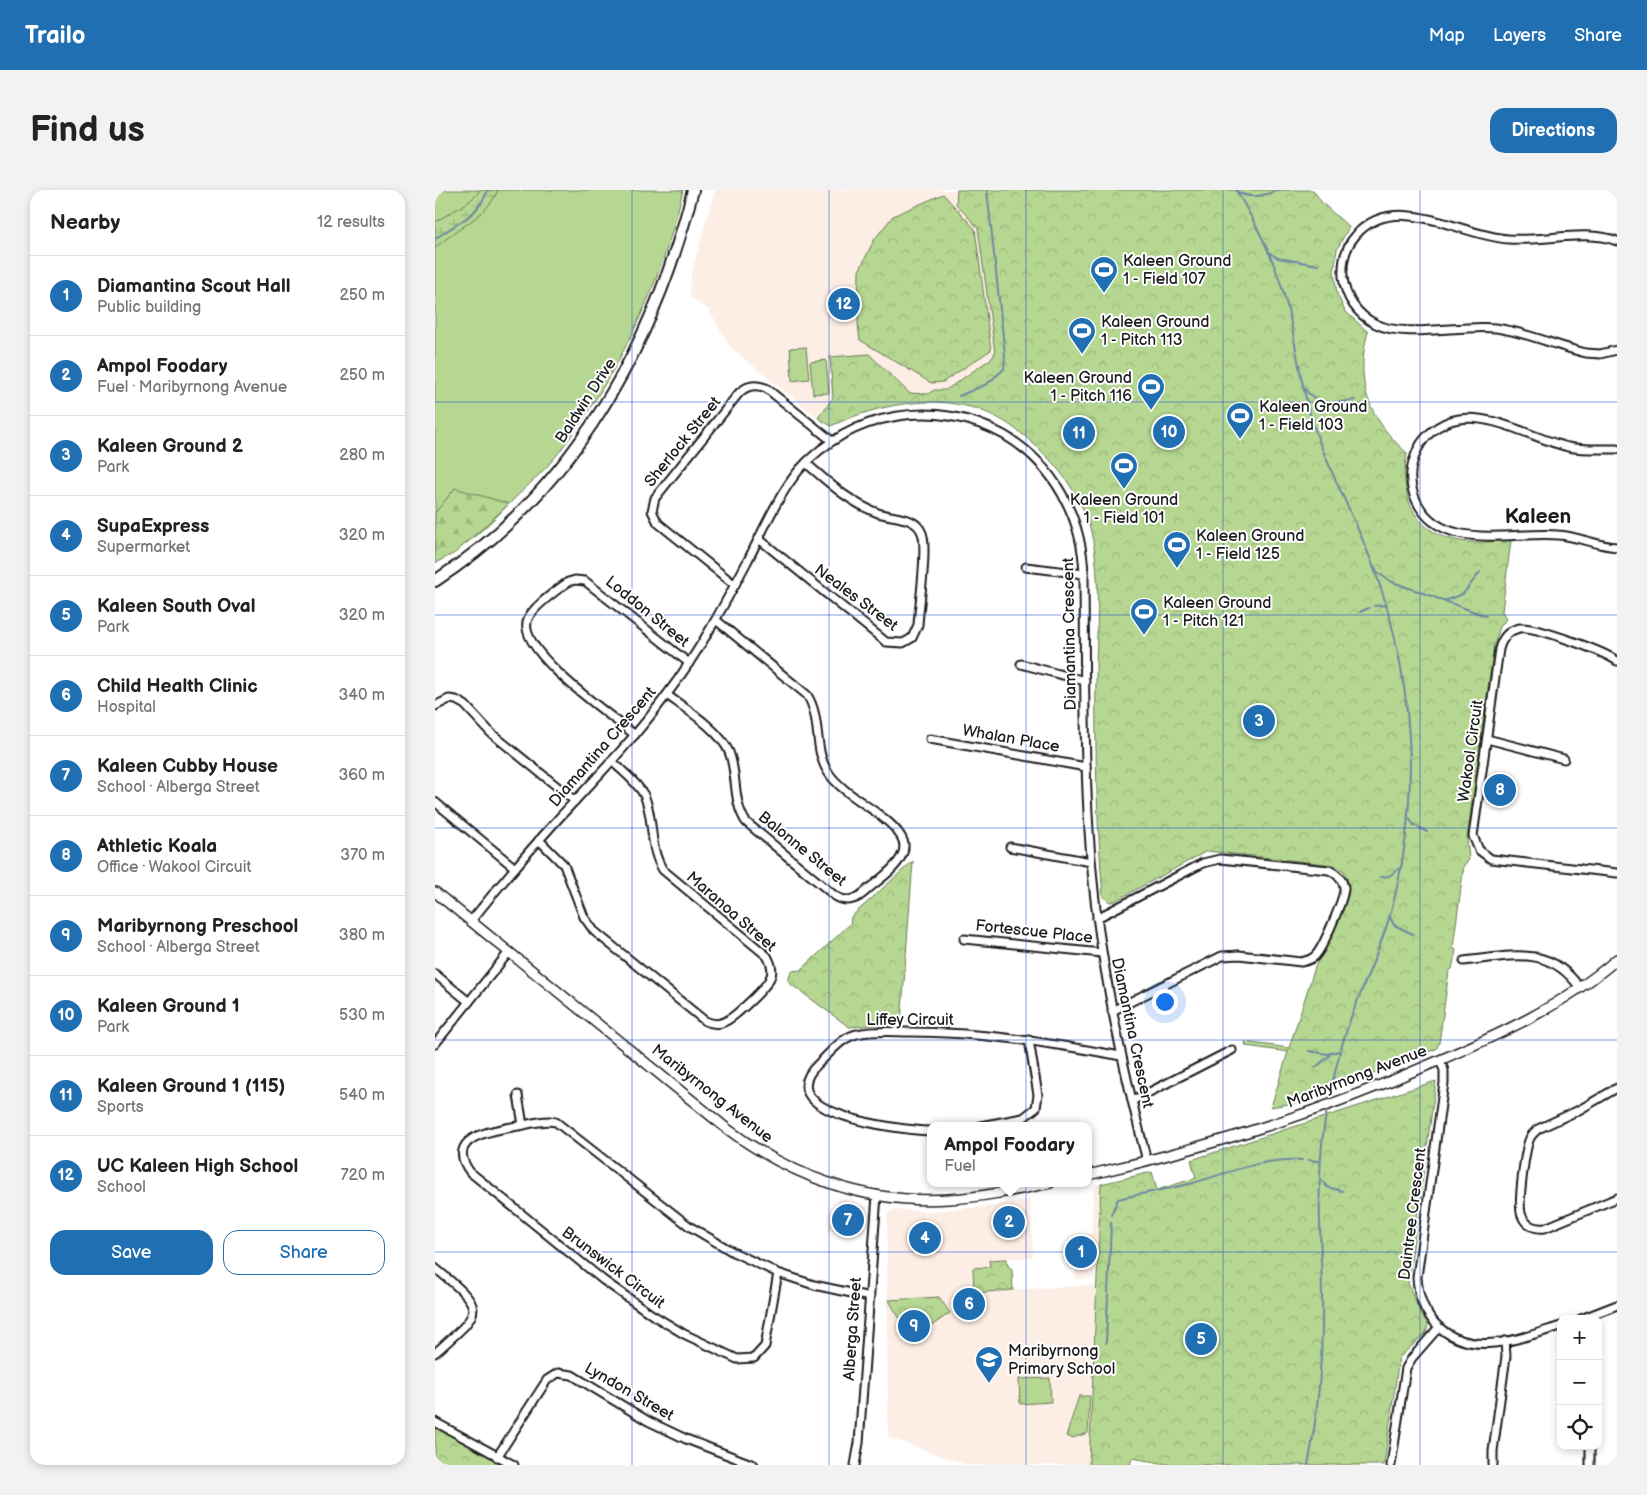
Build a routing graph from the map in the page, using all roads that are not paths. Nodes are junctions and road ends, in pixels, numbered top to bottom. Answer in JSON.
{"nodes":[{"id":1,"x":693,"y":190,"type":"edge"},
{"id":2,"x":1617,"y":241,"type":"edge"},
{"id":3,"x":1617,"y":350,"type":"edge"},
{"id":4,"x":832,"y":441,"type":"junction"},
{"id":5,"x":1617,"y":449,"type":"edge"},
{"id":6,"x":806,"y":463,"type":"junction"},
{"id":7,"x":759,"y":539,"type":"junction"},
{"id":8,"x":1617,"y":547,"type":"edge"},
{"id":9,"x":1026,"y":568,"type":"dead end"},
{"id":10,"x":1085,"y":574,"type":"junction"},
{"id":11,"x":435,"y":581,"type":"edge"},
{"id":12,"x":735,"y":585,"type":"junction"},
{"id":13,"x":716,"y":620,"type":"junction"},
{"id":14,"x":1617,"y":661,"type":"edge"},
{"id":15,"x":689,"y":663,"type":"junction"},
{"id":16,"x":1021,"y":664,"type":"dead end"},
{"id":17,"x":1085,"y":681,"type":"junction"},
{"id":18,"x":667,"y":694,"type":"junction"},
{"id":19,"x":435,"y":706,"type":"edge"},
{"id":20,"x":635,"y":735,"type":"junction"},
{"id":21,"x":930,"y":738,"type":"dead end"},
{"id":22,"x":1487,"y":739,"type":"junction"},
{"id":23,"x":1564,"y":759,"type":"dead end"},
{"id":24,"x":612,"y":762,"type":"junction"},
{"id":25,"x":1086,"y":768,"type":"junction"},
{"id":26,"x":575,"y":801,"type":"junction"},
{"id":27,"x":435,"y":802,"type":"edge"},
{"id":28,"x":539,"y":840,"type":"junction"},
{"id":29,"x":1010,"y":847,"type":"dead end"},
{"id":30,"x":1091,"y":862,"type":"junction"},
{"id":31,"x":515,"y":868,"type":"junction"},
{"id":32,"x":1616,"y":872,"type":"edge"},
{"id":33,"x":435,"y":892,"type":"edge"},
{"id":34,"x":1097,"y":918,"type":"junction"},
{"id":35,"x":471,"y":921,"type":"junction"},
{"id":36,"x":965,"y":939,"type":"dead end"},
{"id":37,"x":509,"y":952,"type":"junction"},
{"id":38,"x":1102,"y":953,"type":"junction"},
{"id":39,"x":1617,"y":959,"type":"edge"},
{"id":40,"x":1464,"y":961,"type":"dead end"},
{"id":41,"x":435,"y":974,"type":"edge"},
{"id":42,"x":1580,"y":988,"type":"junction"},
{"id":43,"x":469,"y":1002,"type":"junction"},
{"id":44,"x":1112,"y":1011,"type":"junction"},
{"id":45,"x":1029,"y":1040,"type":"junction"},
{"id":46,"x":435,"y":1044,"type":"edge"},
{"id":47,"x":1232,"y":1050,"type":"dead end"},
{"id":48,"x":1121,"y":1056,"type":"junction"},
{"id":49,"x":1440,"y":1061,"type":"junction"},
{"id":50,"x":1617,"y":1088,"type":"edge"},
{"id":51,"x":518,"y":1095,"type":"dead end"},
{"id":52,"x":1132,"y":1101,"type":"junction"},
{"id":53,"x":1002,"y":1122,"type":"edge"},
{"id":54,"x":523,"y":1125,"type":"junction"},
{"id":55,"x":927,"y":1130,"type":"edge"},
{"id":56,"x":1147,"y":1161,"type":"junction"},
{"id":57,"x":1092,"y":1174,"type":"edge"},
{"id":58,"x":1030,"y":1187,"type":"edge"},
{"id":59,"x":877,"y":1196,"type":"junction"},
{"id":60,"x":1617,"y":1198,"type":"edge"},
{"id":61,"x":435,"y":1268,"type":"edge"},
{"id":62,"x":778,"y":1273,"type":"junction"},
{"id":63,"x":870,"y":1297,"type":"junction"},
{"id":64,"x":1617,"y":1305,"type":"edge"},
{"id":65,"x":1591,"y":1315,"type":"edge"},
{"id":66,"x":1557,"y":1327,"type":"edge"},
{"id":67,"x":1439,"y":1328,"type":"junction"},
{"id":68,"x":1505,"y":1341,"type":"junction"},
{"id":69,"x":435,"y":1353,"type":"edge"},
{"id":70,"x":435,"y":1422,"type":"edge"},
{"id":71,"x":1590,"y":1450,"type":"edge"},
{"id":72,"x":497,"y":1457,"type":"junction"},
{"id":73,"x":514,"y":1465,"type":"edge"},
{"id":74,"x":755,"y":1465,"type":"edge"},
{"id":75,"x":855,"y":1465,"type":"edge"},
{"id":76,"x":1391,"y":1465,"type":"edge"},
{"id":77,"x":1493,"y":1465,"type":"edge"},
{"id":78,"x":1590,"y":1465,"type":"edge"}],
"edges":[{"from":1,"to":11,"type":"main road","name":"Baldwin Drive"},
{"from":2,"to":3,"type":"street"},
{"from":4,"to":6,"type":"street","name":"Diamantina Crescent"},
{"from":4,"to":10,"type":"street","name":"Diamantina Crescent"},
{"from":4,"to":12,"type":"street","name":"Sherlock Street"},
{"from":5,"to":8,"type":"street"},
{"from":6,"to":7,"type":"street","name":"Diamantina Crescent"},
{"from":6,"to":7,"type":"street","name":"Neales Street"},
{"from":7,"to":12,"type":"street","name":"Diamantina Crescent"},
{"from":9,"to":10,"type":"street"},
{"from":10,"to":17,"type":"street","name":"Diamantina Crescent"},
{"from":12,"to":13,"type":"street","name":"Diamantina Crescent"},
{"from":13,"to":15,"type":"street","name":"Diamantina Crescent"},
{"from":13,"to":18,"type":"street","name":"Balonne Street"},
{"from":14,"to":22,"type":"street","name":"Wakool Circuit"},
{"from":15,"to":18,"type":"street","name":"Diamantina Crescent"},
{"from":15,"to":20,"type":"street","name":"Loddon Street"},
{"from":16,"to":17,"type":"street"},
{"from":17,"to":25,"type":"street","name":"Diamantina Crescent"},
{"from":18,"to":20,"type":"street","name":"Diamantina Crescent"},
{"from":19,"to":26,"type":"street"},
{"from":20,"to":24,"type":"street","name":"Diamantina Crescent"},
{"from":21,"to":25,"type":"street","name":"Whalan Place"},
{"from":22,"to":23,"type":"street"},
{"from":22,"to":32,"type":"street","name":"Wakool Circuit"},
{"from":24,"to":26,"type":"street","name":"Diamantina Crescent"},
{"from":24,"to":28,"type":"street","name":"Maranoa Street"},
{"from":25,"to":30,"type":"street","name":"Diamantina Crescent"},
{"from":26,"to":28,"type":"street","name":"Diamantina Crescent"},
{"from":27,"to":31,"type":"street"},
{"from":28,"to":31,"type":"street","name":"Diamantina Crescent"},
{"from":29,"to":30,"type":"street"},
{"from":30,"to":34,"type":"street","name":"Diamantina Crescent"},
{"from":31,"to":35,"type":"street","name":"Diamantina Crescent"},
{"from":33,"to":35,"type":"street","name":"Maribyrnong Avenue"},
{"from":34,"to":38,"type":"street","name":"Diamantina Crescent"},
{"from":34,"to":44,"type":"street"},
{"from":35,"to":37,"type":"street","name":"Maribyrnong Avenue"},
{"from":36,"to":38,"type":"street","name":"Fortescue Place"},
{"from":37,"to":43,"type":"street"},
{"from":37,"to":59,"type":"street","name":"Maribyrnong Avenue"},
{"from":38,"to":44,"type":"street","name":"Diamantina Crescent"},
{"from":39,"to":42,"type":"street","name":"Maribyrnong Avenue"},
{"from":40,"to":42,"type":"street"},
{"from":41,"to":43,"type":"street"},
{"from":42,"to":49,"type":"street","name":"Maribyrnong Avenue"},
{"from":43,"to":46,"type":"street"},
{"from":44,"to":48,"type":"street","name":"Diamantina Crescent"},
{"from":45,"to":48,"type":"street","name":"Liffey Circuit"},
{"from":45,"to":53,"type":"street"},
{"from":45,"to":55,"type":"street","name":"Liffey Circuit"},
{"from":47,"to":52,"type":"street"},
{"from":48,"to":52,"type":"street","name":"Diamantina Crescent"},
{"from":49,"to":56,"type":"street","name":"Maribyrnong Avenue"},
{"from":49,"to":67,"type":"street","name":"Daintree Crescent"},
{"from":50,"to":60,"type":"street"},
{"from":51,"to":54,"type":"street"},
{"from":52,"to":56,"type":"street","name":"Diamantina Crescent"},
{"from":54,"to":62,"type":"street","name":"Brunswick Circuit"},
{"from":54,"to":62,"type":"street","name":"Brunswick Circuit"},
{"from":56,"to":57,"type":"street","name":"Maribyrnong Avenue"},
{"from":58,"to":59,"type":"street","name":"Maribyrnong Avenue"},
{"from":59,"to":63,"type":"street","name":"Alberga Street"},
{"from":61,"to":69,"type":"street"},
{"from":62,"to":63,"type":"street","name":"Brunswick Circuit"},
{"from":63,"to":75,"type":"street","name":"Alberga Street"},
{"from":64,"to":65,"type":"street"},
{"from":66,"to":68,"type":"street","name":"Daintree Crescent"},
{"from":67,"to":68,"type":"street","name":"Daintree Crescent"},
{"from":67,"to":76,"type":"street"},
{"from":68,"to":77,"type":"street"},
{"from":70,"to":72,"type":"street"},
{"from":71,"to":78,"type":"street"},
{"from":72,"to":73,"type":"street"},
{"from":72,"to":74,"type":"street","name":"Lyndon Street"}]}
